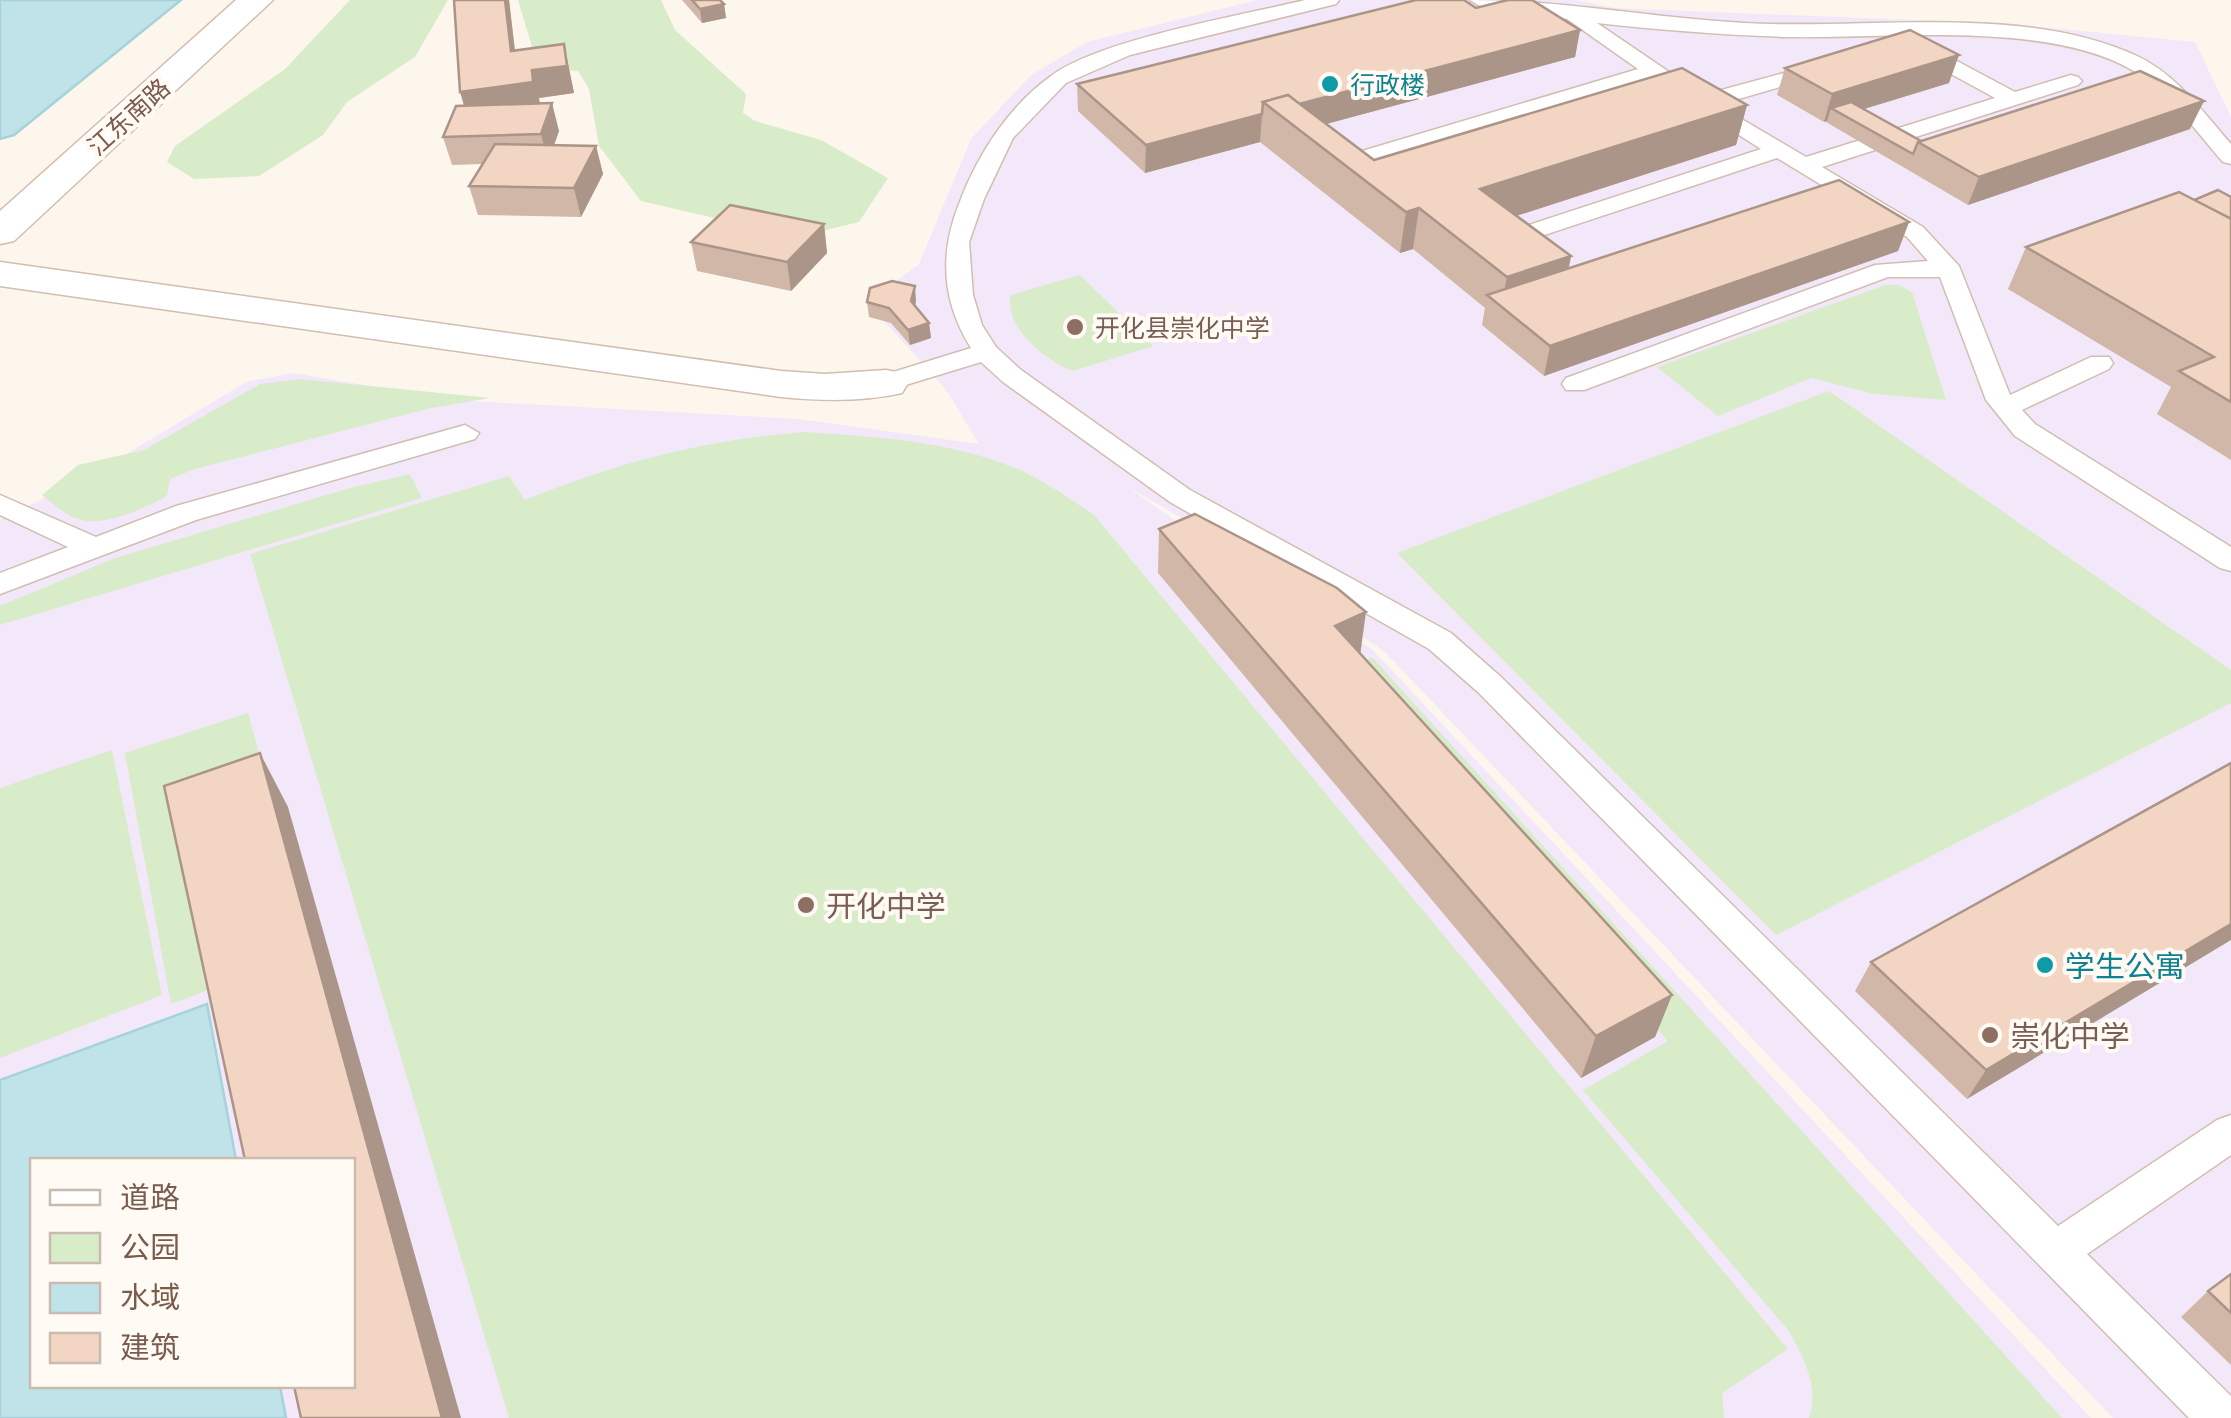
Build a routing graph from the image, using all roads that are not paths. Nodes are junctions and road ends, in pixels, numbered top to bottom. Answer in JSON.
{"nodes":[{"id":1,"x":256,"y":0,"type":"edge"},
{"id":2,"x":1329,"y":0,"type":"edge"},
{"id":3,"x":1480,"y":0,"type":"edge"},
{"id":4,"x":1576,"y":17,"type":"junction"},
{"id":5,"x":1906,"y":38,"type":"junction"},
{"id":6,"x":1874,"y":55,"type":"edge"},
{"id":7,"x":1835,"y":66,"type":"edge"},
{"id":8,"x":1654,"y":71,"type":"junction"},
{"id":9,"x":2071,"y":81,"type":"dead end"},
{"id":10,"x":2011,"y":98,"type":"junction"},
{"id":11,"x":1700,"y":103,"type":"junction"},
{"id":12,"x":1780,"y":150,"type":"junction"},
{"id":13,"x":2231,"y":156,"type":"edge"},
{"id":14,"x":1360,"y":159,"type":"edge"},
{"id":15,"x":1807,"y":164,"type":"junction"},
{"id":16,"x":0,"y":232,"type":"edge"},
{"id":17,"x":1504,"y":242,"type":"edge"},
{"id":18,"x":1950,"y":271,"type":"junction"},
{"id":19,"x":0,"y":274,"type":"edge"},
{"id":20,"x":986,"y":352,"type":"junction"},
{"id":21,"x":2100,"y":364,"type":"dead end"},
{"id":22,"x":886,"y":383,"type":"joint"},
{"id":23,"x":1575,"y":384,"type":"dead end"},
{"id":24,"x":2006,"y":408,"type":"junction"},
{"id":25,"x":465,"y":433,"type":"dead end"},
{"id":26,"x":0,"y":504,"type":"edge"},
{"id":27,"x":93,"y":547,"type":"junction"},
{"id":28,"x":2231,"y":561,"type":"edge"},
{"id":29,"x":0,"y":584,"type":"edge"},
{"id":30,"x":2231,"y":1133,"type":"edge"},
{"id":31,"x":2055,"y":1252,"type":"junction"},
{"id":32,"x":2221,"y":1418,"type":"edge"}],
"edges":[{"from":1,"to":16,"type":"street","name":"江东南路"},
{"from":2,"to":20,"type":"lane"},
{"from":3,"to":4,"type":"lane"},
{"from":4,"to":5,"type":"lane"},
{"from":4,"to":8,"type":"lane"},
{"from":5,"to":6,"type":"lane"},
{"from":5,"to":10,"type":"lane"},
{"from":5,"to":13,"type":"lane"},
{"from":7,"to":11,"type":"lane"},
{"from":8,"to":11,"type":"lane"},
{"from":8,"to":14,"type":"lane"},
{"from":9,"to":10,"type":"lane"},
{"from":10,"to":15,"type":"lane"},
{"from":11,"to":12,"type":"lane"},
{"from":12,"to":15,"type":"lane"},
{"from":12,"to":17,"type":"lane"},
{"from":15,"to":18,"type":"lane"},
{"from":18,"to":23,"type":"lane"},
{"from":18,"to":24,"type":"lane"},
{"from":19,"to":22,"type":"street"},
{"from":20,"to":22,"type":"lane"},
{"from":20,"to":31,"type":"lane"},
{"from":21,"to":24,"type":"lane"},
{"from":24,"to":28,"type":"lane"},
{"from":25,"to":27,"type":"lane"},
{"from":26,"to":27,"type":"lane"},
{"from":27,"to":29,"type":"lane"},
{"from":30,"to":31,"type":"lane"},
{"from":31,"to":32,"type":"lane"}]}
